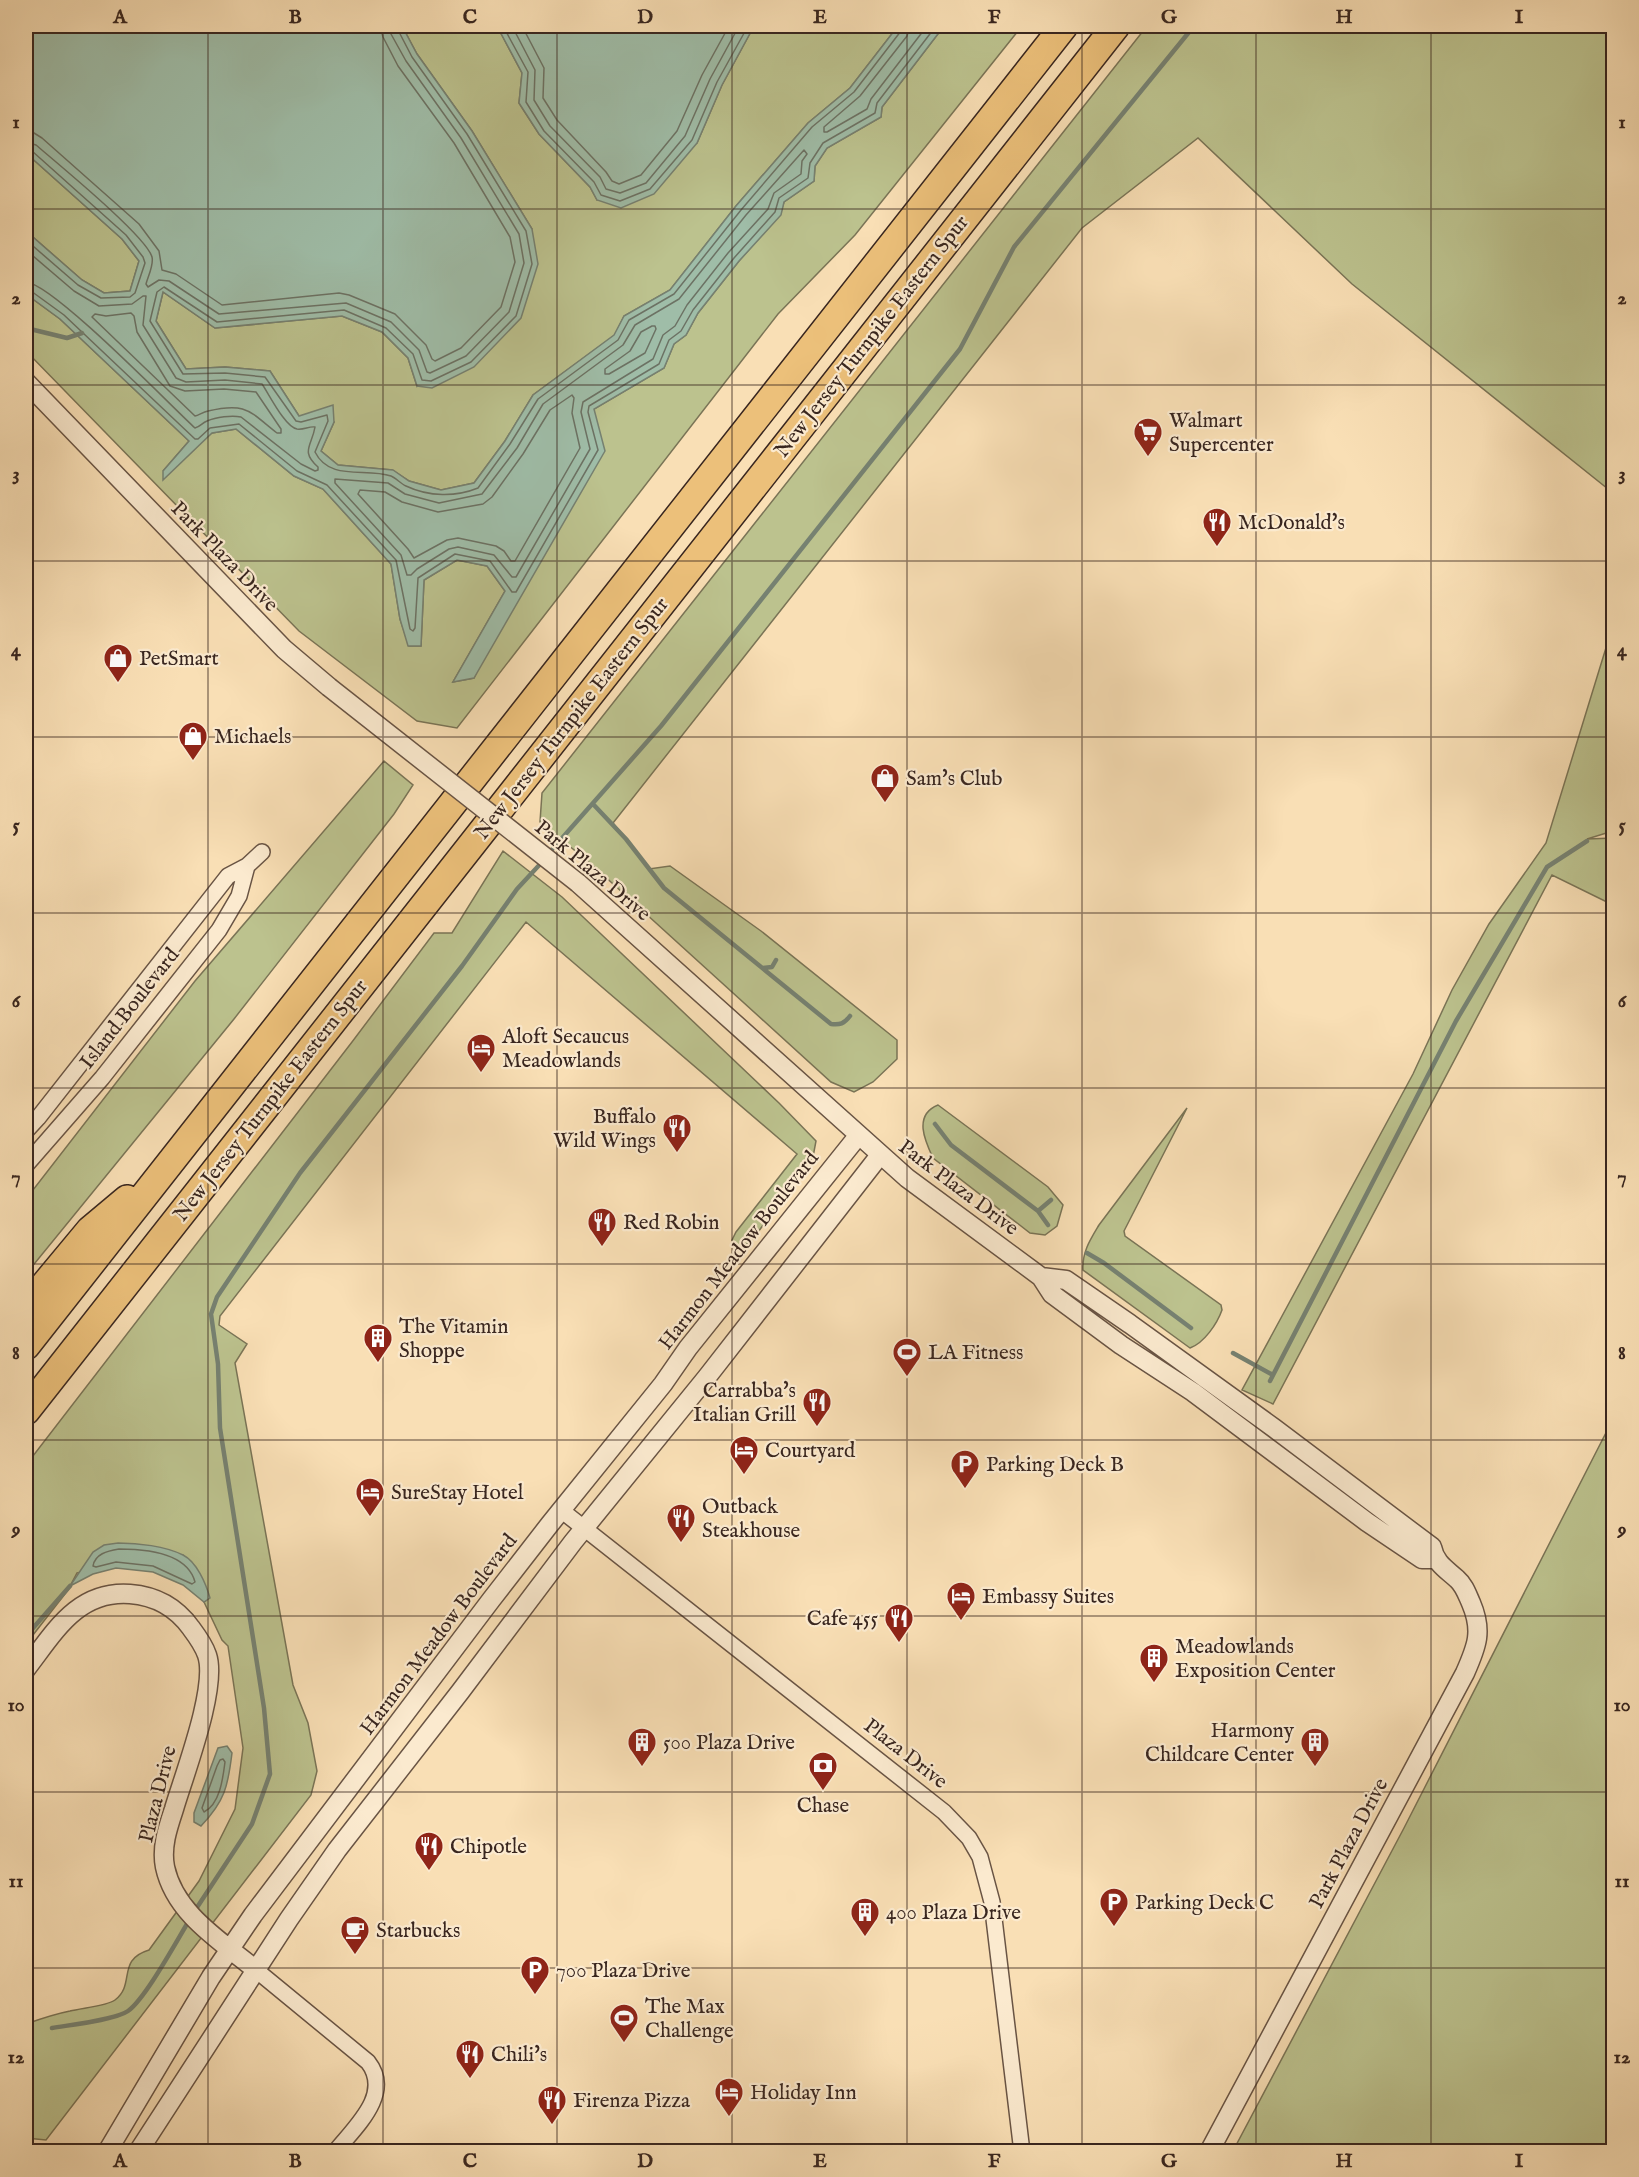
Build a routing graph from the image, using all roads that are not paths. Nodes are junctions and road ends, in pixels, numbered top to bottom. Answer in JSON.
{"nodes":[{"id":1,"x":1064,"y":26,"type":"edge"},
{"id":2,"x":1116,"y":26,"type":"edge"},
{"id":3,"x":26,"y":382,"type":"edge"},
{"id":4,"x":262,"y":852,"type":"dead end"},
{"id":5,"x":248,"y":866,"type":"junction"},
{"id":6,"x":26,"y":1131,"type":"edge"},
{"id":7,"x":858,"y":1136,"type":"junction"},
{"id":8,"x":880,"y":1155,"type":"junction"},
{"id":9,"x":171,"y":1161,"type":"junction"},
{"id":10,"x":26,"y":1165,"type":"edge"},
{"id":11,"x":26,"y":1307,"type":"edge"},
{"id":12,"x":26,"y":1347,"type":"edge"},
{"id":13,"x":26,"y":1411,"type":"edge"},
{"id":14,"x":561,"y":1510,"type":"junction"},
{"id":15,"x":584,"y":1528,"type":"junction"},
{"id":16,"x":26,"y":1669,"type":"edge"},
{"id":17,"x":230,"y":1948,"type":"junction"},
{"id":18,"x":256,"y":1970,"type":"junction"},
{"id":19,"x":107,"y":2151,"type":"edge"},
{"id":20,"x":138,"y":2151,"type":"edge"},
{"id":21,"x":335,"y":2151,"type":"edge"},
{"id":22,"x":1022,"y":2151,"type":"edge"},
{"id":23,"x":1209,"y":2151,"type":"edge"}],
"edges":[{"from":1,"to":9,"type":"highway","name":"New Jersey Turnpike Eastern Spur"},
{"from":2,"to":13,"type":"highway","name":"New Jersey Turnpike Eastern Spur"},
{"from":3,"to":7,"type":"street","name":"Park Plaza Drive","bridge":true},
{"from":4,"to":5,"type":"street","name":"Island Boulevard"},
{"from":5,"to":6,"type":"street","name":"Island Boulevard"},
{"from":5,"to":10,"type":"street","name":"Island Boulevard"},
{"from":7,"to":8,"type":"street","name":"Park Plaza Drive"},
{"from":7,"to":14,"type":"street","name":"Harmon Meadow Boulevard"},
{"from":8,"to":15,"type":"street"},
{"from":8,"to":23,"type":"street","name":"Park Plaza Drive"},
{"from":9,"to":11,"type":"highway"},
{"from":9,"to":12,"type":"highway","name":"New Jersey Turnpike Eastern Spur"},
{"from":14,"to":15,"type":"street","name":"Plaza Drive"},
{"from":14,"to":17,"type":"street","name":"Harmon Meadow Boulevard"},
{"from":15,"to":18,"type":"street"},
{"from":15,"to":22,"type":"street","name":"Plaza Drive"},
{"from":16,"to":17,"type":"street","name":"Plaza Drive"},
{"from":17,"to":18,"type":"street","name":"Plaza Drive"},
{"from":17,"to":19,"type":"street","name":"Harmon Meadow Boulevard"},
{"from":18,"to":20,"type":"street"},
{"from":18,"to":21,"type":"street","name":"Plaza Drive"}]}
